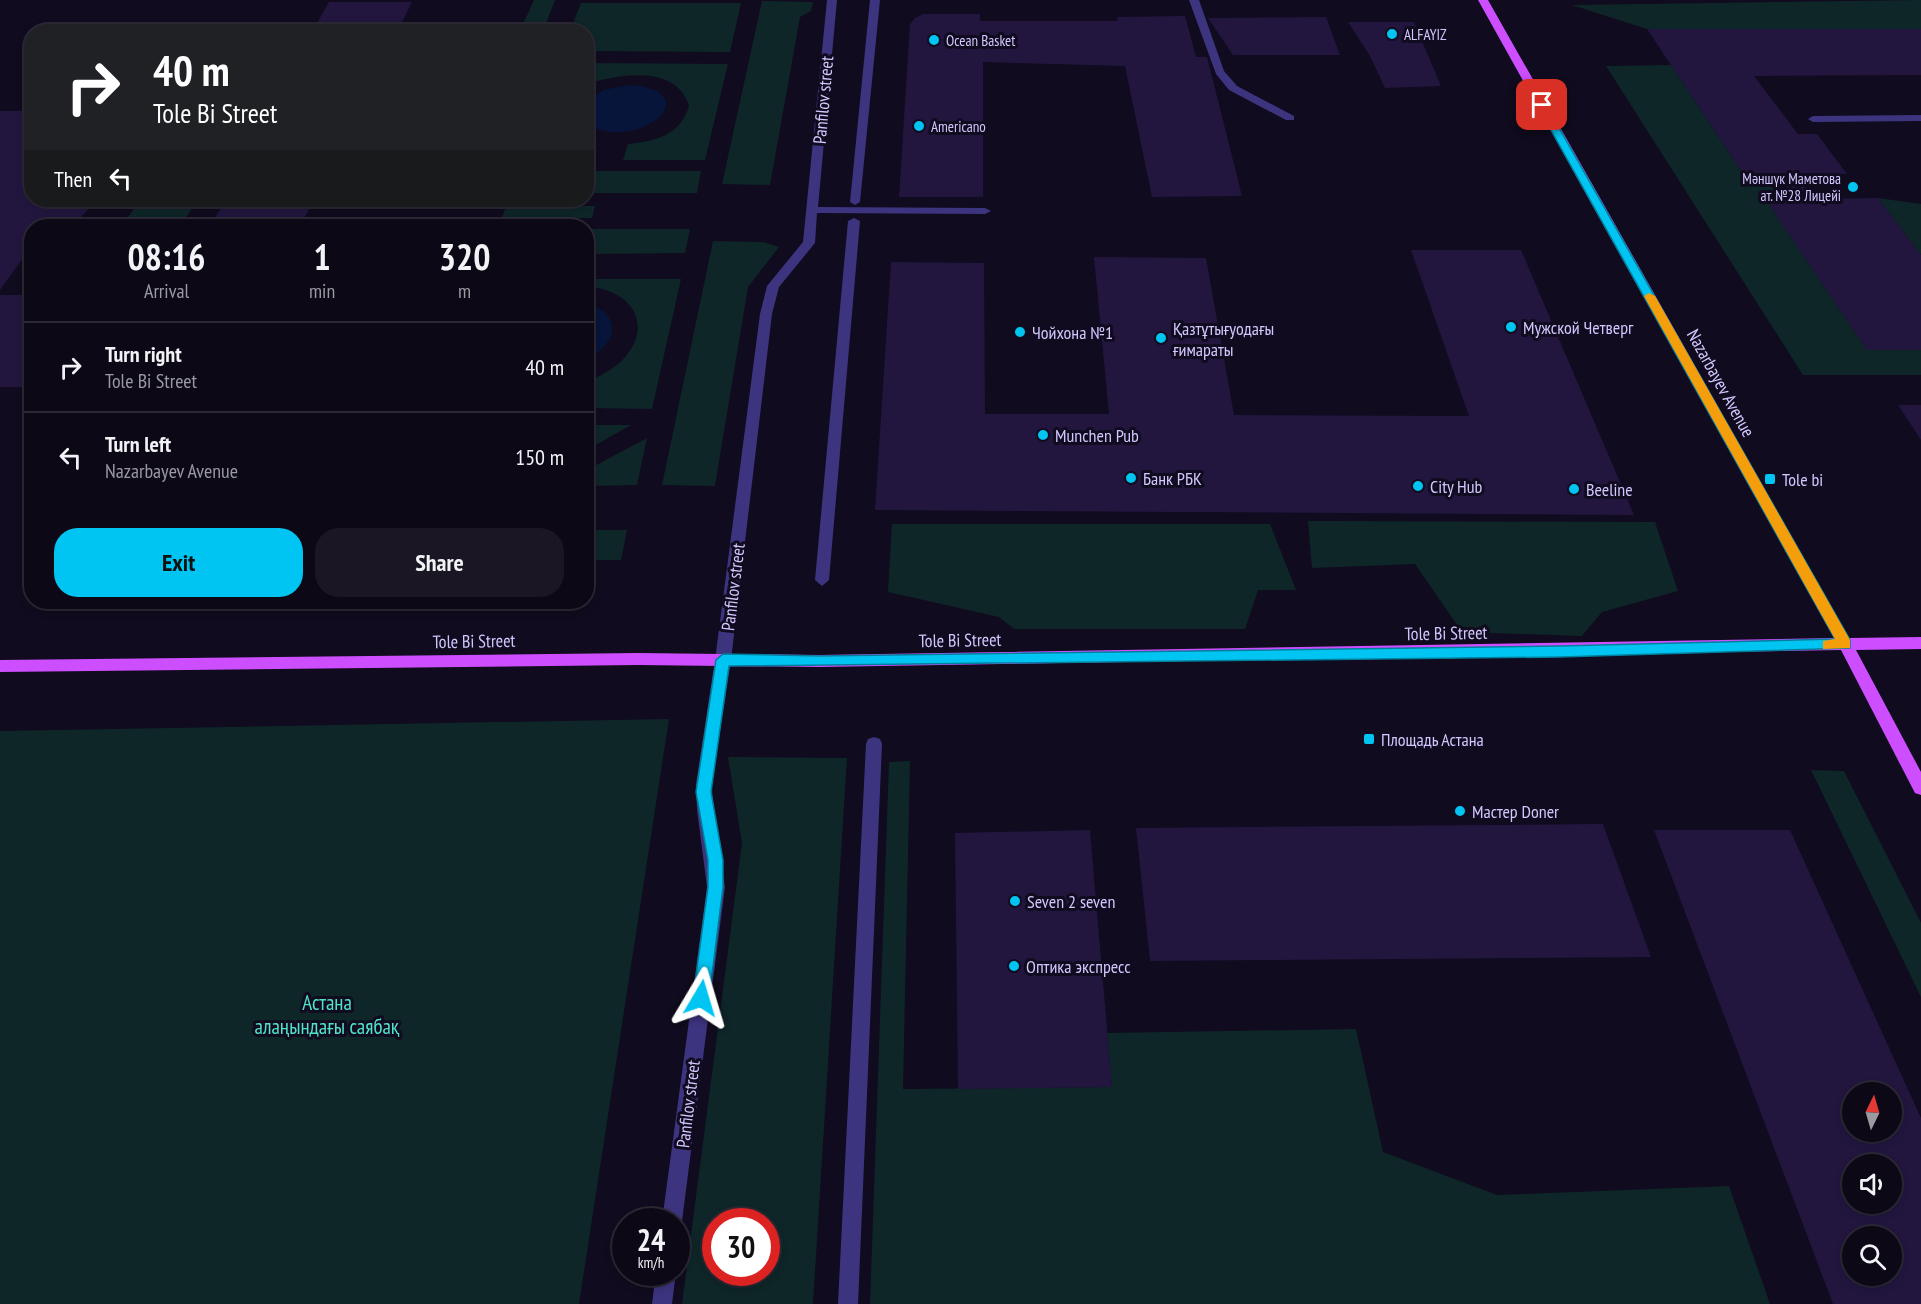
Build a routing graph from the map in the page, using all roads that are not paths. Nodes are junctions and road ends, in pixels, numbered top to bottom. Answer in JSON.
{"nodes":[{"id":1,"x":832,"y":0,"type":"edge"},
{"id":2,"x":875,"y":0,"type":"edge"},
{"id":3,"x":1194,"y":0,"type":"edge"},
{"id":4,"x":1483,"y":0,"type":"edge"},
{"id":5,"x":1290,"y":118,"type":"dead end"},
{"id":6,"x":1921,"y":118,"type":"edge"},
{"id":7,"x":1813,"y":119,"type":"dead end"},
{"id":8,"x":855,"y":202,"type":"dead end"},
{"id":9,"x":813,"y":210,"type":"junction"},
{"id":10,"x":985,"y":211,"type":"dead end"},
{"id":11,"x":854,"y":221,"type":"dead end"},
{"id":12,"x":822,"y":580,"type":"dead end"},
{"id":13,"x":1921,"y":643,"type":"edge"},
{"id":14,"x":1845,"y":644,"type":"junction"},
{"id":15,"x":723,"y":660,"type":"junction"},
{"id":16,"x":0,"y":666,"type":"edge"},
{"id":17,"x":874,"y":744,"type":"dead end"},
{"id":18,"x":1921,"y":788,"type":"edge"},
{"id":19,"x":674,"y":1208,"type":"edge"},
{"id":20,"x":664,"y":1286,"type":"edge"},
{"id":21,"x":662,"y":1304,"type":"edge"},
{"id":22,"x":848,"y":1304,"type":"edge"}],
"edges":[{"from":1,"to":9,"type":"street","name":"Panfilov street"},
{"from":2,"to":8,"type":"street"},
{"from":3,"to":5,"type":"street"},
{"from":4,"to":14,"type":"main road","name":"Nazarbayev Avenue"},
{"from":6,"to":7,"type":"street"},
{"from":9,"to":10,"type":"street"},
{"from":9,"to":15,"type":"street","name":"Panfilov street"},
{"from":11,"to":12,"type":"street"},
{"from":13,"to":14,"type":"main road","name":"Tole Bi Street"},
{"from":14,"to":15,"type":"main road","name":"Tole Bi Street"},
{"from":14,"to":18,"type":"main road","name":"Nazarbayev Avenue"},
{"from":15,"to":16,"type":"main road","name":"Tole Bi Street"},
{"from":15,"to":19,"type":"street","name":"Panfilov street"},
{"from":17,"to":22,"type":"street"},
{"from":20,"to":21,"type":"street"}]}
